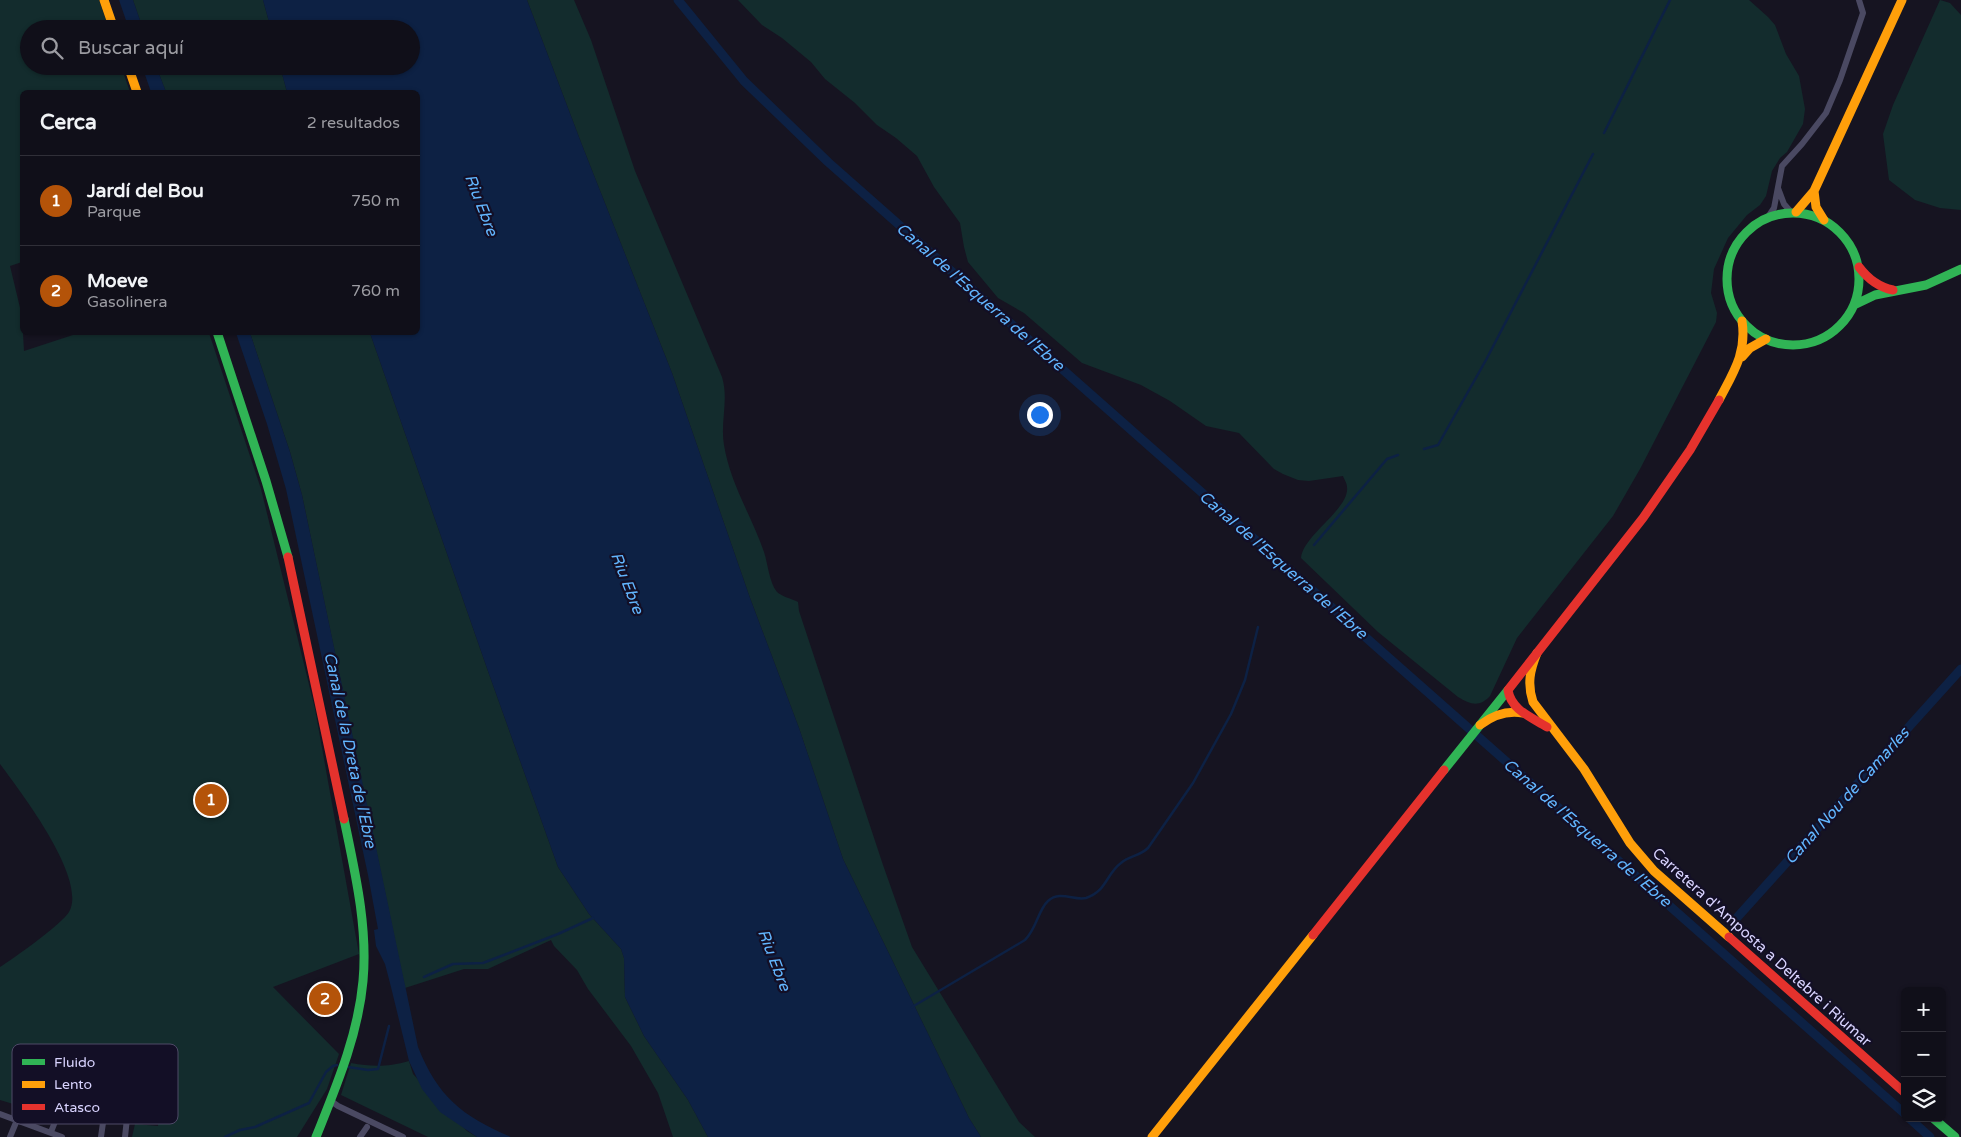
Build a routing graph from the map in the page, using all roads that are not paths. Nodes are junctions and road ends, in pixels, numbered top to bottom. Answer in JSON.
{"nodes":[{"id":1,"x":104,"y":0,"type":"edge"},
{"id":2,"x":1860,"y":0,"type":"edge"},
{"id":3,"x":1902,"y":0,"type":"edge"},
{"id":4,"x":111,"y":20,"type":"edge"},
{"id":5,"x":131,"y":75,"type":"edge"},
{"id":6,"x":136,"y":90,"type":"edge"},
{"id":7,"x":1777,"y":186,"type":"junction"},
{"id":8,"x":1814,"y":191,"type":"junction"},
{"id":9,"x":1794,"y":212,"type":"junction"},
{"id":10,"x":1768,"y":217,"type":"junction"},
{"id":11,"x":1824,"y":220,"type":"junction"},
{"id":12,"x":1859,"y":267,"type":"junction"},
{"id":13,"x":1961,"y":269,"type":"edge"},
{"id":14,"x":1900,"y":291,"type":"junction"},
{"id":15,"x":1854,"y":305,"type":"junction"},
{"id":16,"x":1742,"y":321,"type":"junction"},
{"id":17,"x":218,"y":335,"type":"edge"},
{"id":18,"x":1766,"y":339,"type":"junction"},
{"id":19,"x":1740,"y":360,"type":"junction"},
{"id":20,"x":1537,"y":653,"type":"junction"},
{"id":21,"x":1509,"y":689,"type":"junction"},
{"id":22,"x":1530,"y":697,"type":"junction"},
{"id":23,"x":1517,"y":708,"type":"junction"},
{"id":24,"x":1505,"y":712,"type":"junction"},
{"id":25,"x":1526,"y":714,"type":"junction"},
{"id":26,"x":1479,"y":726,"type":"junction"},
{"id":27,"x":1560,"y":740,"type":"junction"},
{"id":28,"x":1901,"y":1089,"type":"edge"},
{"id":29,"x":331,"y":1101,"type":"junction"},
{"id":30,"x":0,"y":1114,"type":"edge"},
{"id":31,"x":12,"y":1118,"type":"edge"},
{"id":32,"x":1938,"y":1122,"type":"edge"},
{"id":33,"x":15,"y":1124,"type":"edge"},
{"id":34,"x":28,"y":1124,"type":"edge"},
{"id":35,"x":53,"y":1124,"type":"edge"},
{"id":36,"x":103,"y":1124,"type":"edge"},
{"id":37,"x":126,"y":1124,"type":"edge"},
{"id":38,"x":367,"y":1127,"type":"dead end"},
{"id":39,"x":50,"y":1132,"type":"junction"},
{"id":40,"x":393,"y":1135,"type":"edge"},
{"id":41,"x":10,"y":1137,"type":"edge"},
{"id":42,"x":62,"y":1137,"type":"edge"},
{"id":43,"x":101,"y":1137,"type":"edge"},
{"id":44,"x":125,"y":1137,"type":"edge"},
{"id":45,"x":316,"y":1137,"type":"edge"},
{"id":46,"x":360,"y":1137,"type":"edge"},
{"id":47,"x":403,"y":1137,"type":"edge"},
{"id":48,"x":1152,"y":1137,"type":"edge"},
{"id":49,"x":1955,"y":1137,"type":"edge"}],
"edges":[{"from":1,"to":4,"type":"main road"},
{"from":2,"to":7,"type":"street"},
{"from":3,"to":8,"type":"main road"},
{"from":5,"to":6,"type":"main road"},
{"from":7,"to":9,"type":"street"},
{"from":7,"to":10,"type":"street"},
{"from":8,"to":9,"type":"main road"},
{"from":8,"to":11,"type":"main road"},
{"from":9,"to":10,"type":"main road"},
{"from":9,"to":11,"type":"main road"},
{"from":10,"to":16,"type":"main road"},
{"from":11,"to":12,"type":"main road"},
{"from":12,"to":14,"type":"main road"},
{"from":12,"to":15,"type":"main road"},
{"from":13,"to":14,"type":"main road"},
{"from":14,"to":15,"type":"main road"},
{"from":15,"to":18,"type":"main road"},
{"from":16,"to":18,"type":"main road"},
{"from":16,"to":19,"type":"main road"},
{"from":17,"to":29,"type":"main road"},
{"from":18,"to":19,"type":"main road"},
{"from":19,"to":20,"type":"main road"},
{"from":20,"to":21,"type":"main road"},
{"from":20,"to":22,"type":"main road"},
{"from":21,"to":22,"type":"main road"},
{"from":21,"to":23,"type":"main road"},
{"from":21,"to":26,"type":"main road"},
{"from":22,"to":23,"type":"main road"},
{"from":22,"to":27,"type":"main road"},
{"from":23,"to":24,"type":"main road"},
{"from":23,"to":25,"type":"main road"},
{"from":24,"to":25,"type":"main road"},
{"from":24,"to":26,"type":"main road"},
{"from":25,"to":27,"type":"main road"},
{"from":26,"to":48,"type":"main road"},
{"from":27,"to":28,"type":"main road","name":"Carretera d'Amposta a Deltebre i Riumar"},
{"from":29,"to":40,"type":"street"},
{"from":29,"to":45,"type":"main road"},
{"from":30,"to":31,"type":"street"},
{"from":32,"to":49,"type":"main road"},
{"from":33,"to":41,"type":"street"},
{"from":34,"to":39,"type":"street"},
{"from":35,"to":39,"type":"street"},
{"from":36,"to":43,"type":"street"},
{"from":37,"to":44,"type":"street"},
{"from":38,"to":46,"type":"street"},
{"from":39,"to":42,"type":"street"},
{"from":40,"to":47,"type":"street"}]}
